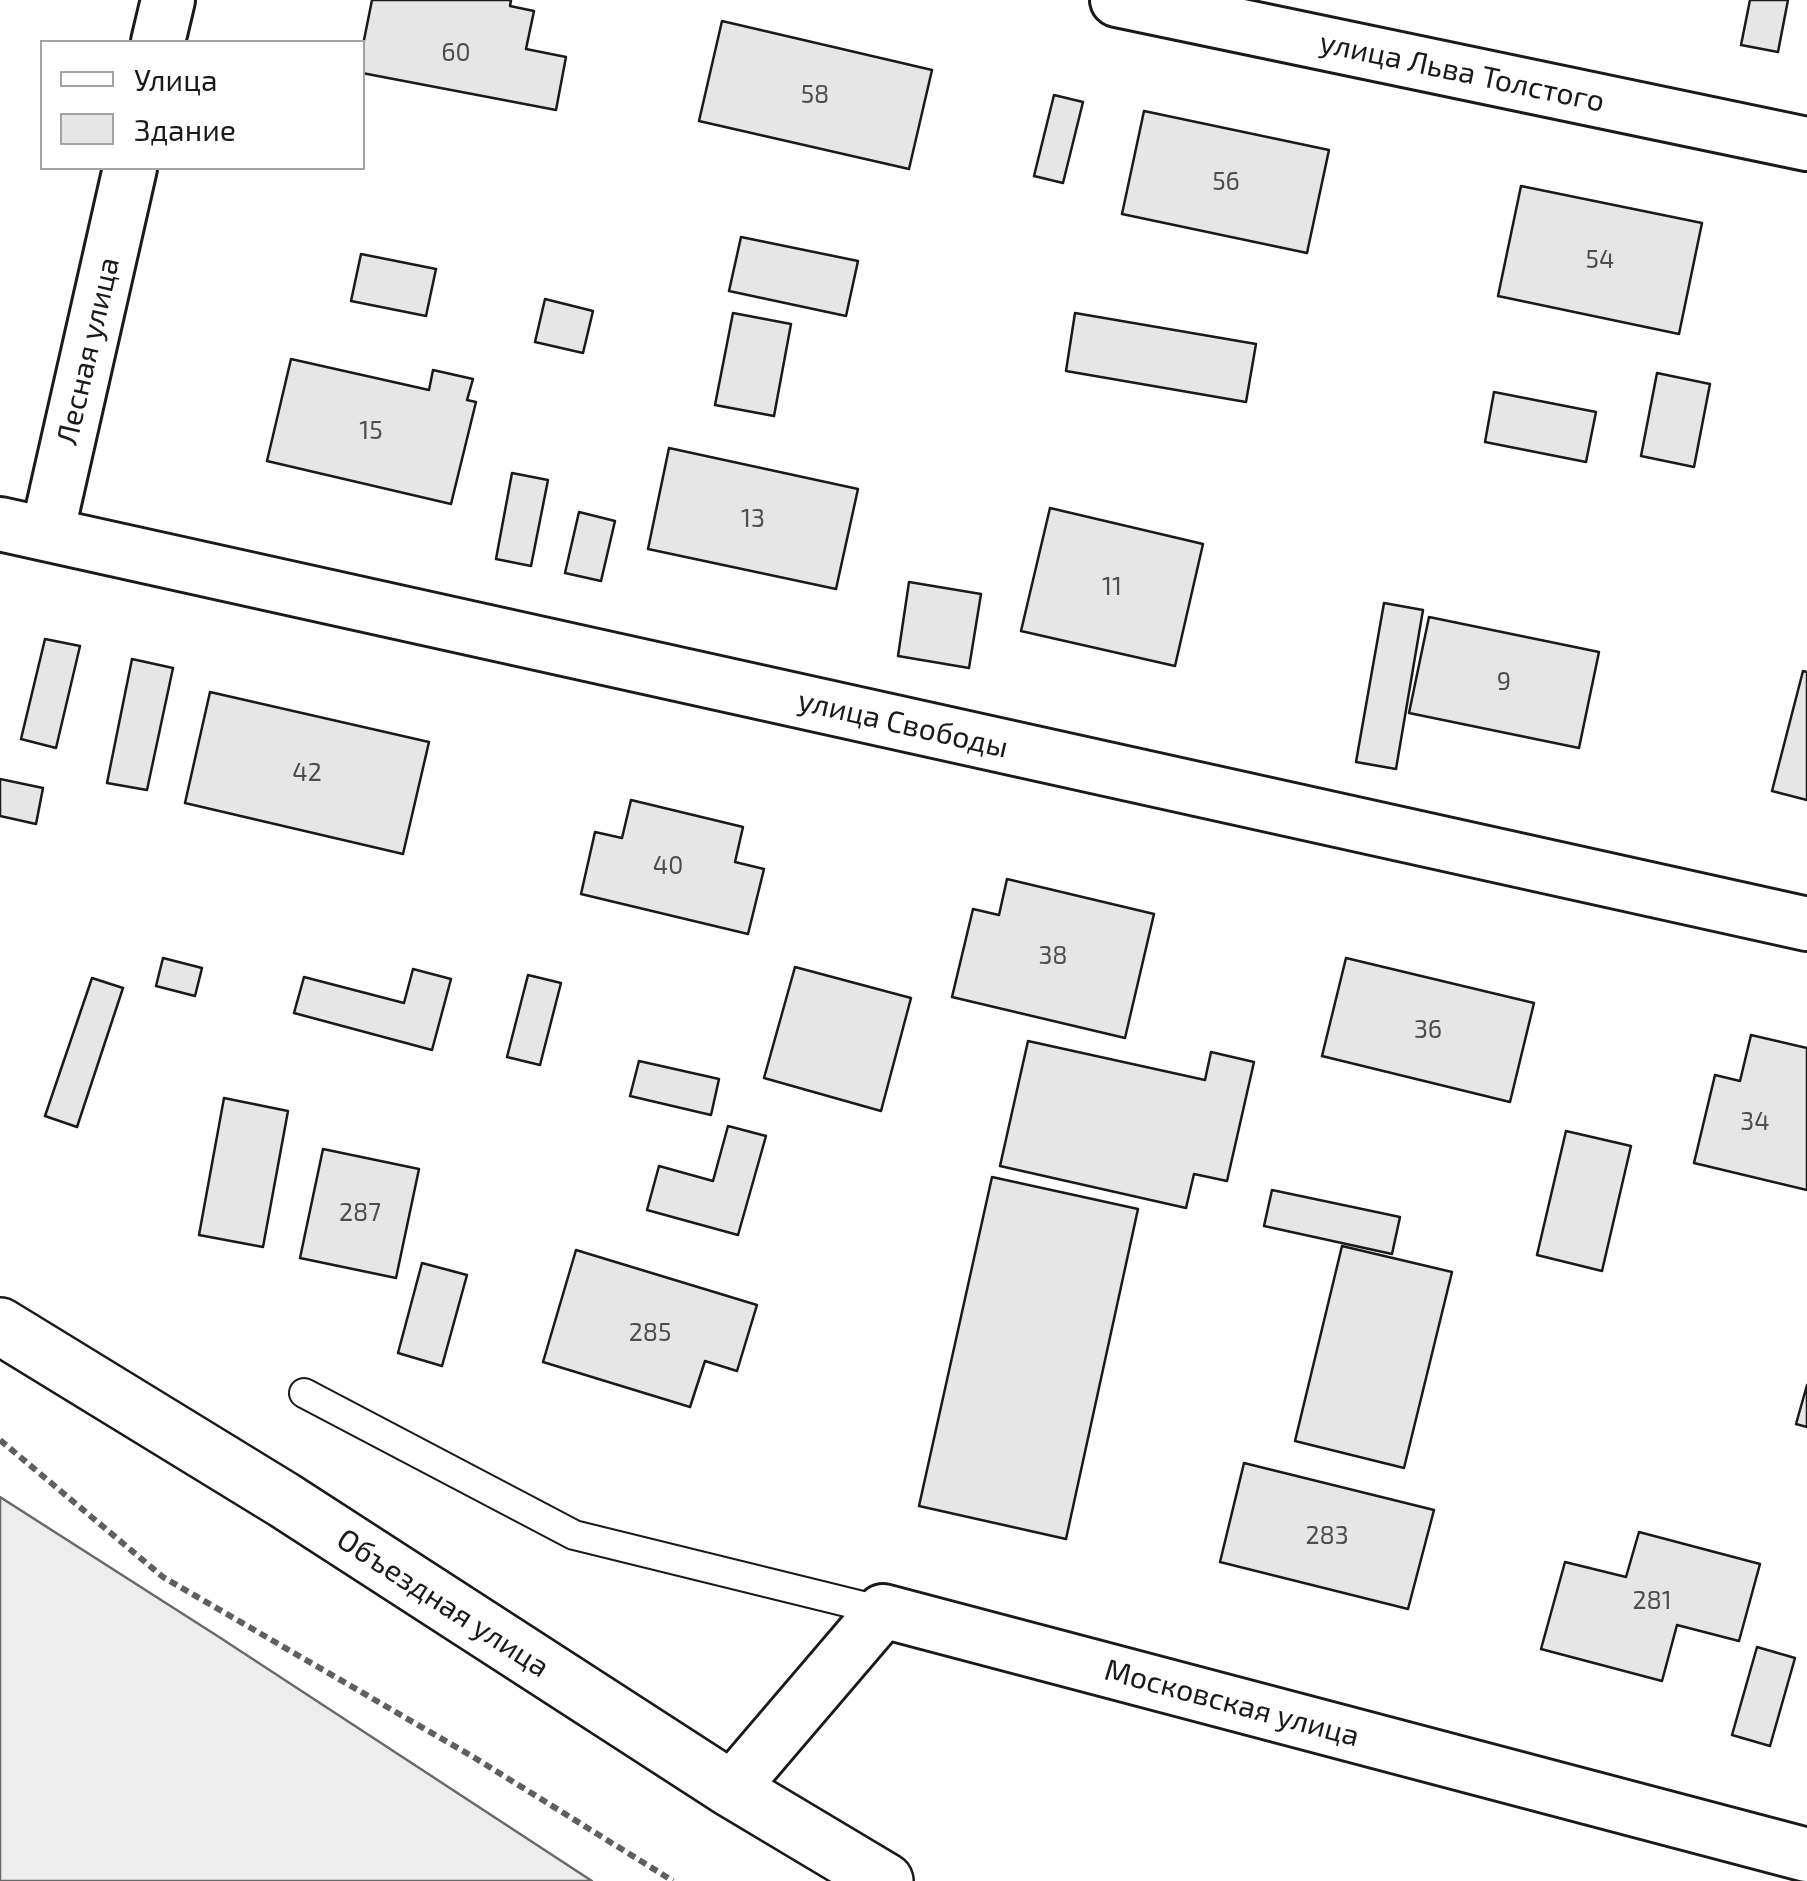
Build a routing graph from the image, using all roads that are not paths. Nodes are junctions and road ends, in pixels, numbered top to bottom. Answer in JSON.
{"nodes":[{"id":1,"x":168,"y":0,"type":"edge"},
{"id":2,"x":1117,"y":0,"type":"edge"},
{"id":3,"x":158,"y":40,"type":"edge"},
{"id":4,"x":1807,"y":144,"type":"edge"},
{"id":5,"x":129,"y":170,"type":"edge"},
{"id":6,"x":23,"y":529,"type":"edge"},
{"id":7,"x":1807,"y":924,"type":"edge"},
{"id":8,"x":0,"y":1326,"type":"edge"},
{"id":9,"x":304,"y":1393,"type":"dead end"},
{"id":10,"x":883,"y":1611,"type":"junction"},
{"id":11,"x":731,"y":1789,"type":"junction"},
{"id":12,"x":1807,"y":1855,"type":"edge"},
{"id":13,"x":886,"y":1881,"type":"edge"}],
"edges":[{"from":1,"to":3,"type":"street"},
{"from":2,"to":4,"type":"street","name":"улица Льва Толстого"},
{"from":5,"to":6,"type":"street","name":"Лесная улица"},
{"from":6,"to":7,"type":"street","name":"улица Свободы"},
{"from":8,"to":11,"type":"street","name":"Объездная улица"},
{"from":9,"to":10,"type":"lane"},
{"from":10,"to":11,"type":"street"},
{"from":10,"to":12,"type":"street","name":"Московская улица"},
{"from":11,"to":13,"type":"street","name":"Объездная улица"}]}
